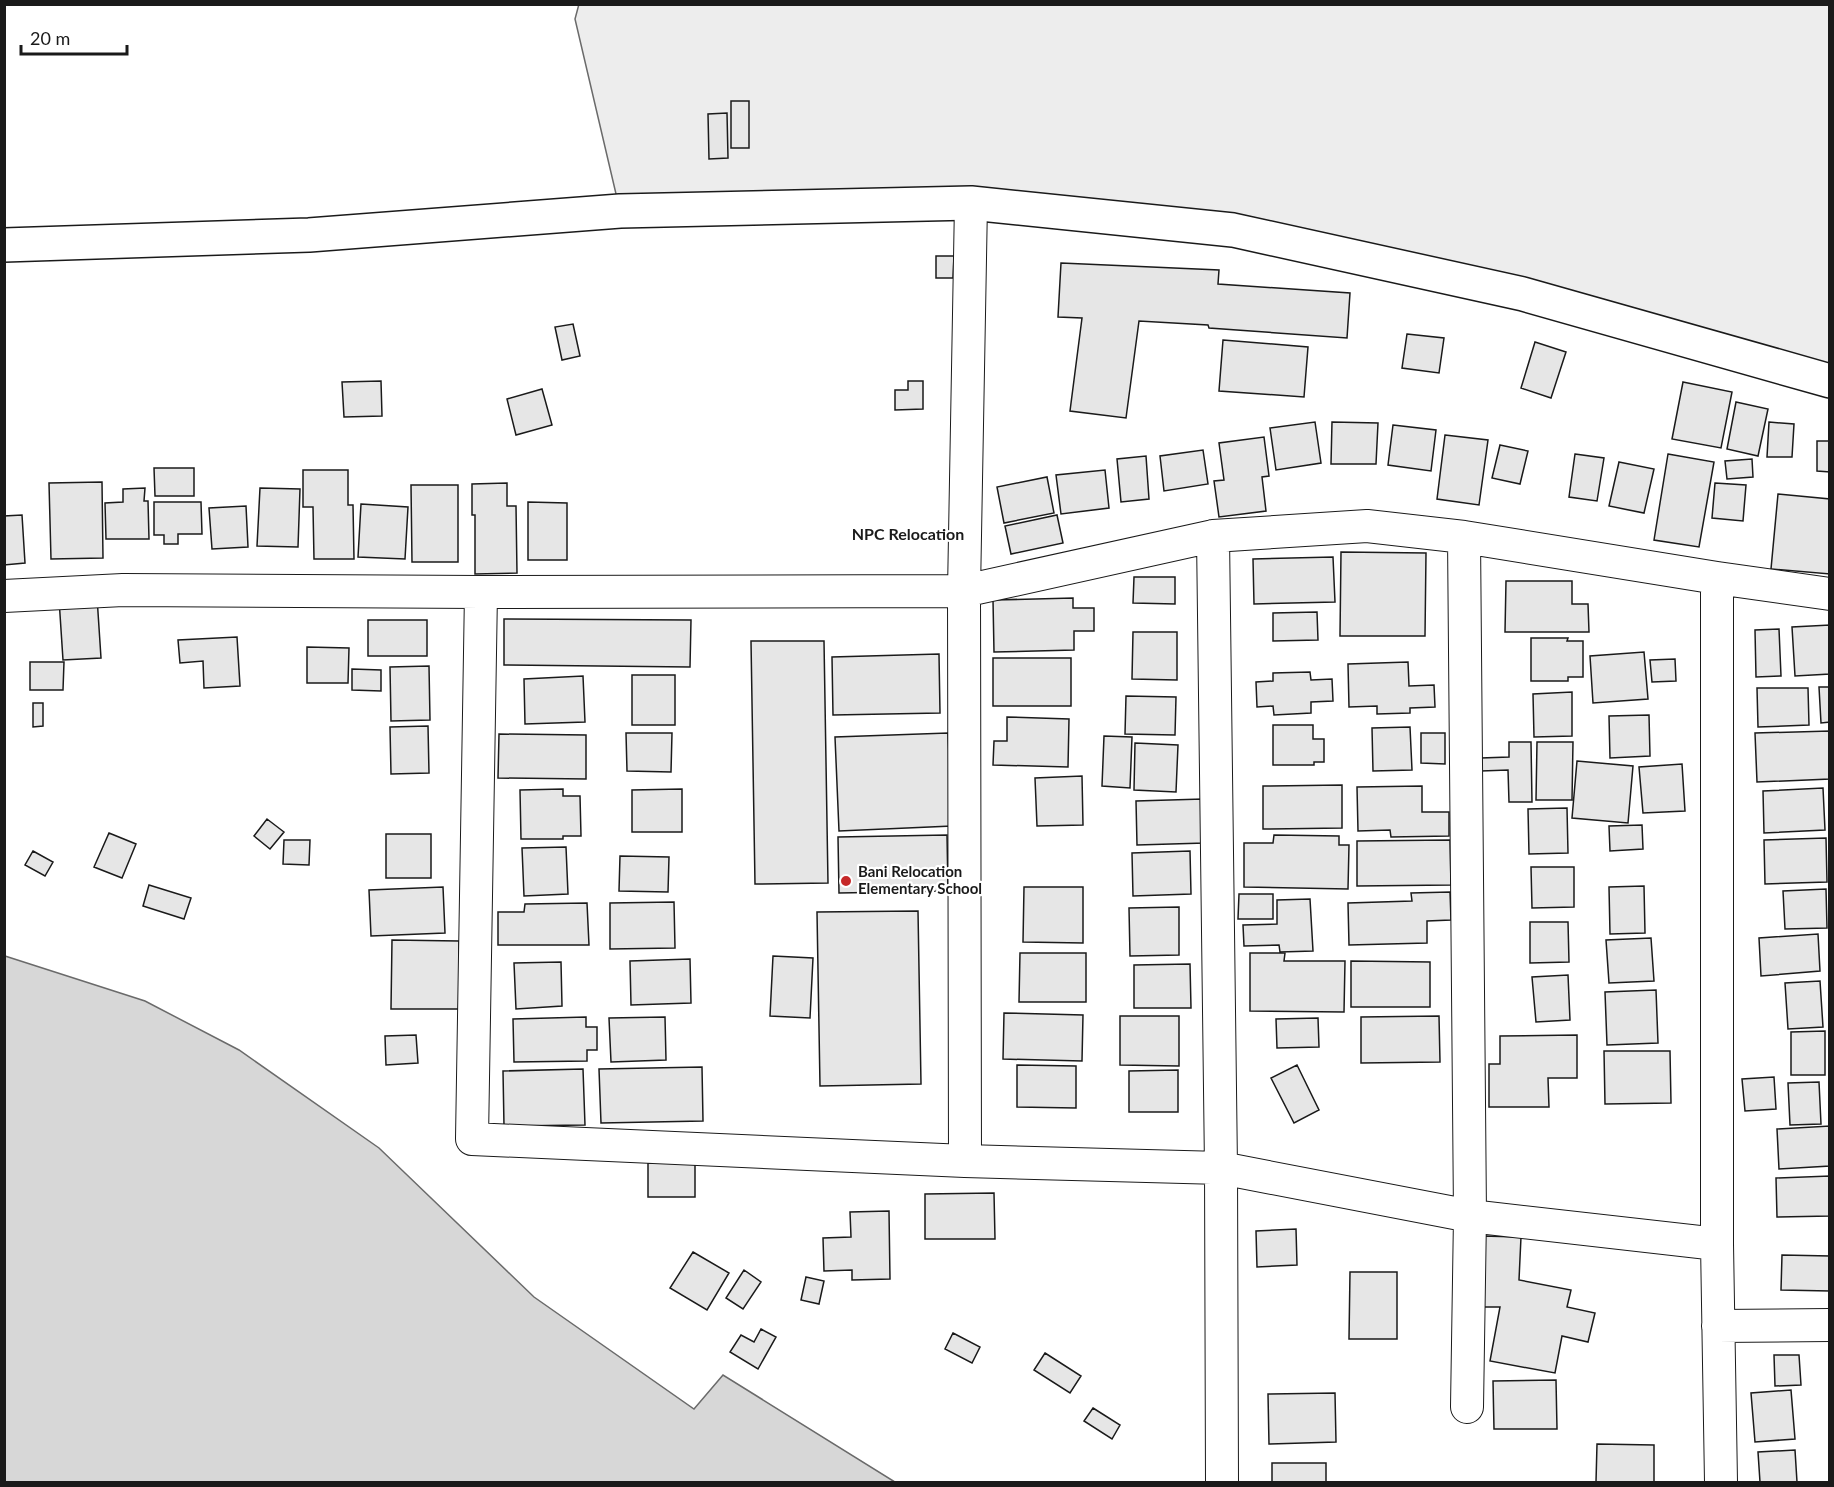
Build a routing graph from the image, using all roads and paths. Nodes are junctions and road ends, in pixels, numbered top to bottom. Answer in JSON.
{"nodes":[{"id":1,"x":971,"y":203,"type":"junction"},
{"id":2,"x":4,"y":245,"type":"edge"},
{"id":3,"x":1830,"y":381,"type":"edge"},
{"id":4,"x":1213,"y":536,"type":"junction"},
{"id":5,"x":1464,"y":537,"type":"junction"},
{"id":6,"x":1717,"y":578,"type":"junction"},
{"id":7,"x":964,"y":591,"type":"junction"},
{"id":8,"x":481,"y":592,"type":"junction"},
{"id":9,"x":1830,"y":594,"type":"edge"},
{"id":10,"x":4,"y":596,"type":"edge"},
{"id":11,"x":965,"y":1161,"type":"junction"},
{"id":12,"x":1221,"y":1168,"type":"junction"},
{"id":13,"x":1470,"y":1216,"type":"junction"},
{"id":14,"x":1717,"y":1244,"type":"junction"},
{"id":15,"x":1830,"y":1325,"type":"edge"},
{"id":16,"x":1718,"y":1326,"type":"junction"},
{"id":17,"x":1467,"y":1407,"type":"dead end"},
{"id":18,"x":1222,"y":1482,"type":"edge"},
{"id":19,"x":1721,"y":1482,"type":"edge"}],
"edges":[{"from":1,"to":2,"type":"street"},
{"from":1,"to":3,"type":"street"},
{"from":1,"to":7,"type":"street"},
{"from":4,"to":5,"type":"street"},
{"from":4,"to":7,"type":"street"},
{"from":4,"to":12,"type":"street"},
{"from":5,"to":6,"type":"street"},
{"from":5,"to":13,"type":"street"},
{"from":6,"to":9,"type":"street"},
{"from":6,"to":14,"type":"street"},
{"from":7,"to":8,"type":"street"},
{"from":7,"to":11,"type":"street"},
{"from":8,"to":10,"type":"street"},
{"from":8,"to":11,"type":"street"},
{"from":11,"to":12,"type":"street"},
{"from":12,"to":13,"type":"street"},
{"from":12,"to":18,"type":"street"},
{"from":13,"to":14,"type":"street"},
{"from":13,"to":17,"type":"street"},
{"from":14,"to":16,"type":"street"},
{"from":15,"to":16,"type":"street"},
{"from":16,"to":19,"type":"street"}]}
